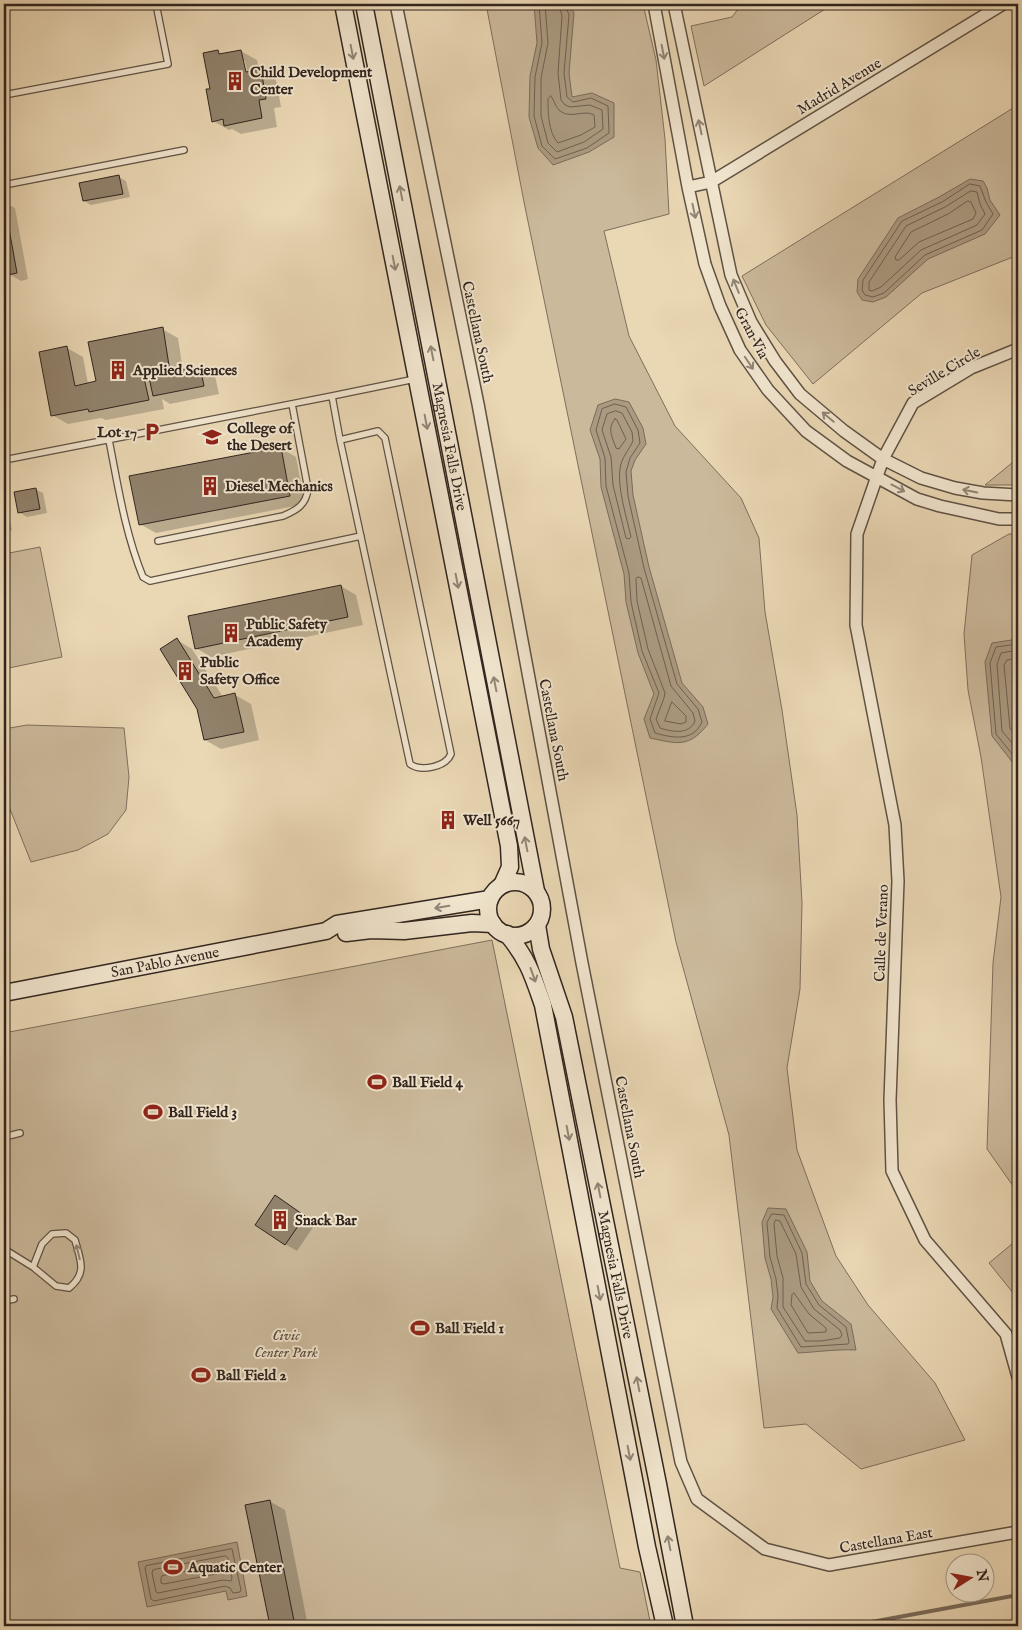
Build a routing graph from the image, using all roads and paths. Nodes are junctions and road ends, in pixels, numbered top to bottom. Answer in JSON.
{"nodes":[{"id":1,"x":156,"y":4,"type":"edge"},
{"id":2,"x":343,"y":4,"type":"edge"},
{"id":3,"x":364,"y":4,"type":"edge"},
{"id":4,"x":396,"y":4,"type":"edge"},
{"id":5,"x":654,"y":4,"type":"edge"},
{"id":6,"x":674,"y":4,"type":"edge"},
{"id":7,"x":1003,"y":4,"type":"edge"},
{"id":8,"x":4,"y":95,"type":"edge"},
{"id":9,"x":184,"y":150,"type":"dead end"},
{"id":10,"x":711,"y":182,"type":"junction"},
{"id":11,"x":4,"y":185,"type":"edge"},
{"id":12,"x":688,"y":187,"type":"junction"},
{"id":13,"x":1018,"y":349,"type":"edge"},
{"id":14,"x":417,"y":378,"type":"junction"},
{"id":15,"x":332,"y":396,"type":"junction"},
{"id":16,"x":292,"y":404,"type":"junction"},
{"id":17,"x":109,"y":440,"type":"junction"},
{"id":18,"x":340,"y":440,"type":"junction"},
{"id":19,"x":882,"y":459,"type":"junction"},
{"id":20,"x":4,"y":460,"type":"edge"},
{"id":21,"x":876,"y":477,"type":"junction"},
{"id":22,"x":1018,"y":496,"type":"edge"},
{"id":23,"x":1018,"y":519,"type":"edge"},
{"id":24,"x":361,"y":536,"type":"junction"},
{"id":25,"x":158,"y":541,"type":"dead end"},
{"id":26,"x":502,"y":885,"type":"junction"},
{"id":27,"x":536,"y":891,"type":"junction"},
{"id":28,"x":490,"y":899,"type":"junction"},
{"id":29,"x":494,"y":924,"type":"junction"},
{"id":30,"x":537,"y":924,"type":"junction"},
{"id":31,"x":326,"y":931,"type":"junction"},
{"id":32,"x":507,"y":934,"type":"junction"},
{"id":33,"x":4,"y":993,"type":"edge"},
{"id":34,"x":20,"y":1133,"type":"dead end"},
{"id":35,"x":4,"y":1137,"type":"edge"},
{"id":36,"x":4,"y":1249,"type":"edge"},
{"id":37,"x":33,"y":1267,"type":"junction"},
{"id":38,"x":14,"y":1299,"type":"dead end"},
{"id":39,"x":4,"y":1301,"type":"edge"},
{"id":40,"x":1018,"y":1377,"type":"edge"},
{"id":41,"x":681,"y":1462,"type":"joint"},
{"id":42,"x":1018,"y":1532,"type":"edge"},
{"id":43,"x":648,"y":1547,"type":"junction"},
{"id":44,"x":665,"y":1626,"type":"edge"},
{"id":45,"x":685,"y":1626,"type":"edge"}],
"edges":[{"from":1,"to":8,"type":"lane"},
{"from":2,"to":14,"type":"street","name":"Magnesia Falls Drive","one_way":true},
{"from":27,"to":3,"type":"street","name":"Magnesia Falls Drive","one_way":true},
{"from":4,"to":41,"type":"street","name":"Castellana South"},
{"from":5,"to":12,"type":"street","name":"Gran Via","one_way":true},
{"from":10,"to":6,"type":"street","name":"Gran Via","one_way":true},
{"from":7,"to":10,"type":"street","name":"Madrid Avenue"},
{"from":9,"to":11,"type":"lane"},
{"from":10,"to":12,"type":"street","name":"Madrid Avenue"},
{"from":19,"to":10,"type":"street","name":"Gran Via","one_way":true},
{"from":12,"to":21,"type":"street","name":"Gran Via","one_way":true},
{"from":13,"to":19,"type":"street","name":"Seville Circle"},
{"from":14,"to":15,"type":"lane"},
{"from":14,"to":26,"type":"street","name":"Magnesia Falls Drive","one_way":true},
{"from":15,"to":16,"type":"lane"},
{"from":15,"to":18,"type":"lane"},
{"from":16,"to":17,"type":"lane"},
{"from":16,"to":25,"type":"lane"},
{"from":17,"to":20,"type":"lane"},
{"from":17,"to":24,"type":"lane"},
{"from":18,"to":24,"type":"lane"},
{"from":18,"to":24,"type":"lane"},
{"from":19,"to":21,"type":"street","name":"Calle de Verano"},
{"from":22,"to":19,"type":"street","name":"Gran Via","one_way":true},
{"from":21,"to":23,"type":"street","name":"Gran Via","one_way":true},
{"from":21,"to":40,"type":"street","name":"Calle de Verano"},
{"from":26,"to":27,"type":"street"},
{"from":26,"to":28,"type":"street"},
{"from":27,"to":30,"type":"street"},
{"from":28,"to":29,"type":"street"},
{"from":28,"to":31,"type":"street","name":"San Pablo Avenue","one_way":true},
{"from":29,"to":31,"type":"street","name":"San Pablo Avenue"},
{"from":29,"to":32,"type":"street"},
{"from":30,"to":32,"type":"street"},
{"from":45,"to":30,"type":"street","name":"Magnesia Falls Drive","one_way":true},
{"from":31,"to":33,"type":"street","name":"San Pablo Avenue"},
{"from":32,"to":43,"type":"street","name":"Magnesia Falls Drive","one_way":true},
{"from":34,"to":35,"type":"lane"},
{"from":36,"to":37,"type":"lane"},
{"from":37,"to":37,"type":"lane","one_way":true},
{"from":38,"to":39,"type":"lane"},
{"from":41,"to":42,"type":"street","name":"Castellana East"},
{"from":43,"to":44,"type":"street","name":"Magnesia Falls Drive"},
{"from":43,"to":45,"type":"street"}]}
